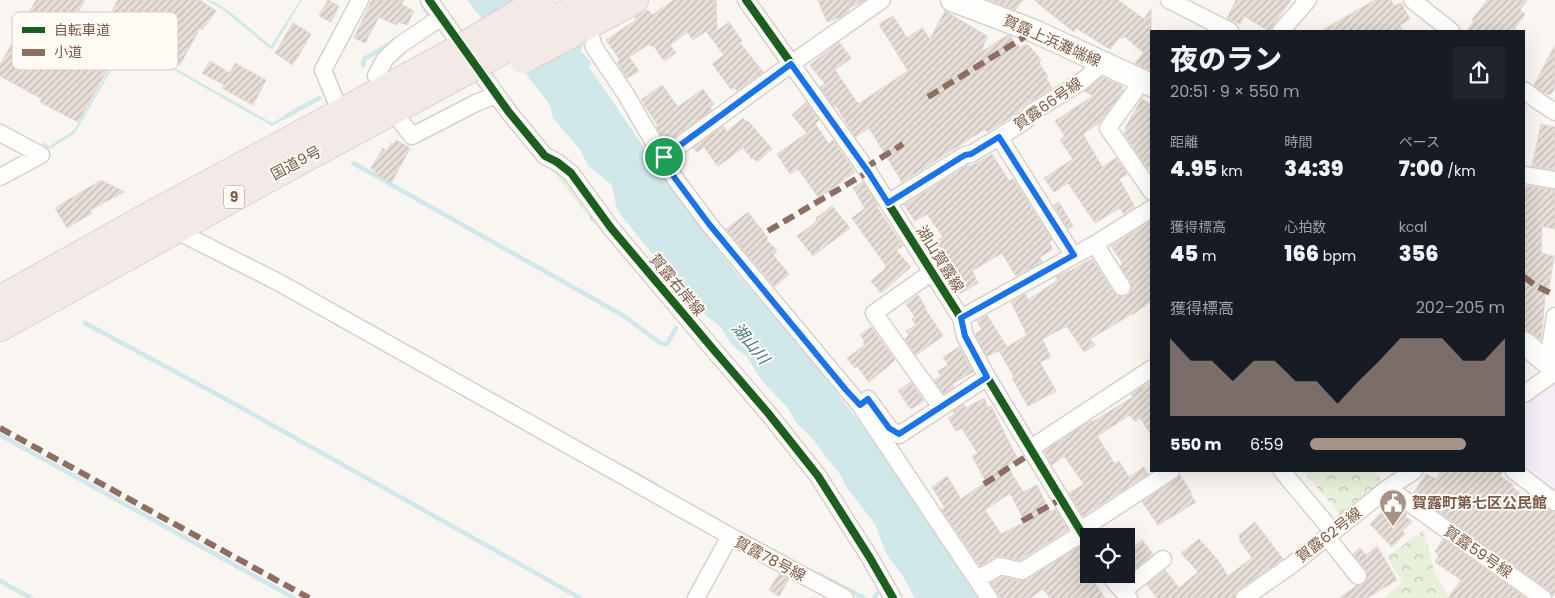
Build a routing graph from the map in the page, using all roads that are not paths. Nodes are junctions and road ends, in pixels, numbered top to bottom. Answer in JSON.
{"nodes":[{"id":1,"x":360,"y":0,"type":"edge"},
{"id":2,"x":429,"y":0,"type":"edge"},
{"id":3,"x":505,"y":0,"type":"edge"},
{"id":4,"x":542,"y":0,"type":"edge"},
{"id":5,"x":634,"y":0,"type":"edge"},
{"id":6,"x":746,"y":0,"type":"edge"},
{"id":7,"x":882,"y":0,"type":"edge"},
{"id":8,"x":952,"y":0,"type":"edge"},
{"id":9,"x":1169,"y":0,"type":"edge"},
{"id":10,"x":1308,"y":0,"type":"edge"},
{"id":11,"x":1412,"y":0,"type":"edge"},
{"id":12,"x":582,"y":17,"type":"edge"},
{"id":13,"x":1228,"y":30,"type":"edge"},
{"id":14,"x":1282,"y":30,"type":"edge"},
{"id":15,"x":1450,"y":30,"type":"edge"},
{"id":16,"x":465,"y":58,"type":"junction"},
{"id":17,"x":1103,"y":63,"type":"junction"},
{"id":18,"x":791,"y":64,"type":"junction"},
{"id":19,"x":1147,"y":82,"type":"edge"},
{"id":20,"x":1525,"y":91,"type":"edge"},
{"id":21,"x":335,"y":99,"type":"junction"},
{"id":22,"x":1555,"y":112,"type":"edge"},
{"id":23,"x":0,"y":133,"type":"edge"},
{"id":24,"x":999,"y":137,"type":"junction"},
{"id":25,"x":664,"y":157,"type":"junction"},
{"id":26,"x":271,"y":163,"type":"junction"},
{"id":27,"x":1525,"y":175,"type":"edge"},
{"id":28,"x":0,"y":177,"type":"edge"},
{"id":29,"x":1555,"y":180,"type":"edge"},
{"id":30,"x":1150,"y":190,"type":"edge"},
{"id":31,"x":888,"y":203,"type":"junction"},
{"id":32,"x":1150,"y":210,"type":"edge"},
{"id":33,"x":175,"y":230,"type":"junction"},
{"id":34,"x":1095,"y":244,"type":"junction"},
{"id":35,"x":1074,"y":255,"type":"junction"},
{"id":36,"x":932,"y":272,"type":"junction"},
{"id":37,"x":1122,"y":287,"type":"dead end"},
{"id":38,"x":0,"y":300,"type":"edge"},
{"id":39,"x":1555,"y":316,"type":"edge"},
{"id":40,"x":961,"y":318,"type":"junction"},
{"id":41,"x":0,"y":327,"type":"edge"},
{"id":42,"x":1525,"y":344,"type":"edge"},
{"id":43,"x":1553,"y":368,"type":"edge"},
{"id":44,"x":1150,"y":370,"type":"edge"},
{"id":45,"x":987,"y":377,"type":"junction"},
{"id":46,"x":1525,"y":393,"type":"edge"},
{"id":47,"x":860,"y":405,"type":"junction"},
{"id":48,"x":941,"y":407,"type":"junction"},
{"id":49,"x":1031,"y":448,"type":"junction"},
{"id":50,"x":1170,"y":472,"type":"edge"},
{"id":51,"x":1283,"y":472,"type":"edge"},
{"id":52,"x":1412,"y":472,"type":"edge"},
{"id":53,"x":1515,"y":472,"type":"edge"},
{"id":54,"x":1388,"y":488,"type":"junction"},
{"id":55,"x":1555,"y":502,"type":"edge"},
{"id":56,"x":1094,"y":528,"type":"edge"},
{"id":57,"x":1080,"y":531,"type":"edge"},
{"id":58,"x":1330,"y":535,"type":"junction"},
{"id":59,"x":730,"y":536,"type":"junction"},
{"id":60,"x":1080,"y":538,"type":"edge"},
{"id":61,"x":1163,"y":559,"type":"dead end"},
{"id":62,"x":1358,"y":576,"type":"dead end"},
{"id":63,"x":978,"y":579,"type":"junction"},
{"id":64,"x":1116,"y":583,"type":"edge"},
{"id":65,"x":1126,"y":595,"type":"edge"},
{"id":66,"x":696,"y":598,"type":"edge"},
{"id":67,"x":845,"y":598,"type":"edge"},
{"id":68,"x":894,"y":598,"type":"edge"},
{"id":69,"x":990,"y":598,"type":"edge"},
{"id":70,"x":1244,"y":598,"type":"edge"},
{"id":71,"x":1543,"y":598,"type":"edge"}],
"edges":[{"from":1,"to":21,"type":"street"},
{"from":2,"to":16,"type":"street","name":"賀露右岸線"},
{"from":3,"to":16,"type":"highway","number":"9"},
{"from":4,"to":16,"type":"highway","name":"国道9号","number":"9","bridge":true},
{"from":5,"to":12,"type":"highway","number":"9"},
{"from":6,"to":18,"type":"street","name":"湖山賀露線"},
{"from":7,"to":18,"type":"street"},
{"from":8,"to":17,"type":"street","name":"賀露上浜灘端線"},
{"from":9,"to":13,"type":"street"},
{"from":10,"to":14,"type":"street"},
{"from":11,"to":15,"type":"street"},
{"from":12,"to":16,"type":"highway","number":"9","bridge":true},
{"from":12,"to":25,"type":"street"},
{"from":16,"to":21,"type":"highway","number":"9"},
{"from":16,"to":26,"type":"highway","name":"国道9号","number":"9"},
{"from":16,"to":26,"type":"highway","number":"9"},
{"from":16,"to":68,"type":"street","name":"賀露右岸線"},
{"from":17,"to":19,"type":"street","name":"賀露上浜灘端線"},
{"from":17,"to":24,"type":"street","name":"賀露66号線"},
{"from":18,"to":25,"type":"street"},
{"from":18,"to":31,"type":"street","name":"湖山賀露線"},
{"from":19,"to":30,"type":"street"},
{"from":20,"to":22,"type":"street"},
{"from":21,"to":26,"type":"highway","number":"9"},
{"from":23,"to":28,"type":"street"},
{"from":24,"to":31,"type":"street","name":"賀露66号線"},
{"from":24,"to":35,"type":"street"},
{"from":25,"to":47,"type":"street"},
{"from":26,"to":33,"type":"highway","name":"国道9号","number":"9"},
{"from":26,"to":38,"type":"highway","name":"国道9号","number":"9"},
{"from":27,"to":29,"type":"street"},
{"from":31,"to":36,"type":"street","name":"湖山賀露線"},
{"from":32,"to":34,"type":"street"},
{"from":33,"to":41,"type":"highway","name":"国道9号","number":"9"},
{"from":33,"to":59,"type":"street"},
{"from":34,"to":35,"type":"street"},
{"from":34,"to":37,"type":"street"},
{"from":35,"to":40,"type":"street"},
{"from":36,"to":40,"type":"street","name":"湖山賀露線"},
{"from":36,"to":48,"type":"street"},
{"from":39,"to":43,"type":"street"},
{"from":40,"to":45,"type":"street","name":"湖山賀露線"},
{"from":42,"to":43,"type":"street"},
{"from":43,"to":46,"type":"street"},
{"from":44,"to":49,"type":"street"},
{"from":45,"to":48,"type":"street"},
{"from":45,"to":49,"type":"street","name":"湖山賀露線"},
{"from":47,"to":48,"type":"street"},
{"from":47,"to":63,"type":"street"},
{"from":49,"to":57,"type":"street","name":"湖山賀露線"},
{"from":50,"to":56,"type":"street"},
{"from":51,"to":58,"type":"street"},
{"from":52,"to":54,"type":"street","name":"賀露62号線"},
{"from":53,"to":55,"type":"street"},
{"from":54,"to":58,"type":"street","name":"賀露62号線"},
{"from":54,"to":71,"type":"street","name":"賀露59号線"},
{"from":58,"to":62,"type":"street"},
{"from":58,"to":70,"type":"street","name":"賀露62号線"},
{"from":59,"to":66,"type":"street","name":"賀露78号線"},
{"from":59,"to":67,"type":"street","name":"賀露78号線"},
{"from":60,"to":63,"type":"street"},
{"from":61,"to":65,"type":"street"},
{"from":63,"to":69,"type":"street"},
{"from":64,"to":65,"type":"street"}]}
